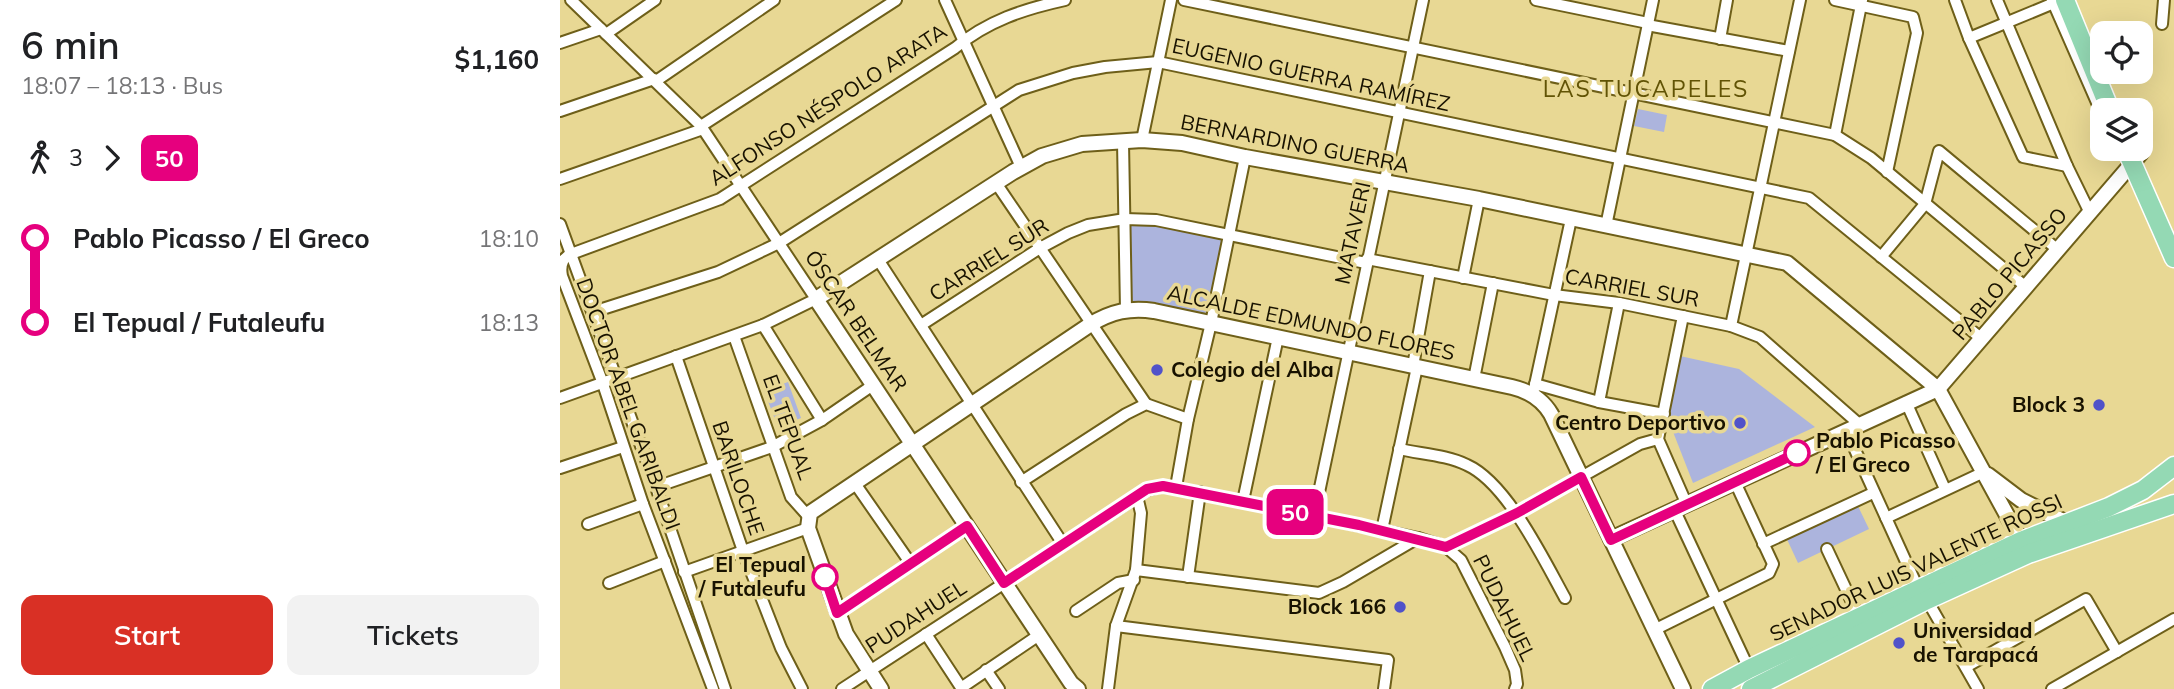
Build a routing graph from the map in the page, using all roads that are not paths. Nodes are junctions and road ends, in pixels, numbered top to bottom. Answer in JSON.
{"nodes":[{"id":1,"x":570,"y":0,"type":"edge"},
{"id":2,"x":655,"y":0,"type":"edge"},
{"id":3,"x":775,"y":0,"type":"edge"},
{"id":4,"x":896,"y":0,"type":"edge"},
{"id":5,"x":945,"y":0,"type":"edge"},
{"id":6,"x":1065,"y":0,"type":"edge"},
{"id":7,"x":1171,"y":0,"type":"edge"},
{"id":8,"x":1184,"y":0,"type":"edge"},
{"id":9,"x":1423,"y":0,"type":"edge"},
{"id":10,"x":1536,"y":0,"type":"edge"},
{"id":11,"x":1653,"y":0,"type":"edge"},
{"id":12,"x":1727,"y":0,"type":"edge"},
{"id":13,"x":1800,"y":0,"type":"edge"},
{"id":14,"x":1835,"y":0,"type":"edge"},
{"id":15,"x":1955,"y":0,"type":"edge"},
{"id":16,"x":1997,"y":0,"type":"edge"},
{"id":17,"x":2077,"y":0,"type":"edge"},
{"id":18,"x":2164,"y":0,"type":"edge"},
{"id":19,"x":2057,"y":1,"type":"edge"},
{"id":20,"x":1861,"y":3,"type":"edge"},
{"id":21,"x":2006,"y":22,"type":"junction"},
{"id":22,"x":1648,"y":24,"type":"junction"},
{"id":23,"x":2162,"y":24,"type":"dead end"},
{"id":24,"x":2090,"y":31,"type":"edge"},
{"id":25,"x":604,"y":32,"type":"junction"},
{"id":26,"x":1969,"y":38,"type":"junction"},
{"id":27,"x":1720,"y":39,"type":"junction"},
{"id":28,"x":964,"y":41,"type":"junction"},
{"id":29,"x":560,"y":43,"type":"edge"},
{"id":30,"x":1413,"y":47,"type":"junction"},
{"id":31,"x":1789,"y":51,"type":"junction"},
{"id":32,"x":1158,"y":62,"type":"junction"},
{"id":33,"x":655,"y":80,"type":"junction"},
{"id":34,"x":1633,"y":92,"type":"junction"},
{"id":35,"x":2096,"y":98,"type":"edge"},
{"id":36,"x":2104,"y":98,"type":"edge"},
{"id":37,"x":995,"y":105,"type":"junction"},
{"id":38,"x":560,"y":111,"type":"edge"},
{"id":39,"x":1399,"y":113,"type":"junction"},
{"id":40,"x":1775,"y":121,"type":"junction"},
{"id":41,"x":702,"y":128,"type":"junction"},
{"id":42,"x":1835,"y":135,"type":"junction"},
{"id":43,"x":1142,"y":140,"type":"junction"},
{"id":44,"x":1123,"y":142,"type":"junction"},
{"id":45,"x":1245,"y":157,"type":"junction"},
{"id":46,"x":1619,"y":159,"type":"junction"},
{"id":47,"x":2130,"y":161,"type":"edge"},
{"id":48,"x":2135,"y":161,"type":"edge"},
{"id":49,"x":2135,"y":161,"type":"edge"},
{"id":50,"x":2067,"y":166,"type":"junction"},
{"id":51,"x":1021,"y":167,"type":"junction"},
{"id":52,"x":1887,"y":172,"type":"junction"},
{"id":53,"x":560,"y":179,"type":"edge"},
{"id":54,"x":1384,"y":182,"type":"junction"},
{"id":55,"x":996,"y":183,"type":"junction"},
{"id":56,"x":741,"y":187,"type":"junction"},
{"id":57,"x":1760,"y":188,"type":"junction"},
{"id":58,"x":1479,"y":200,"type":"junction"},
{"id":59,"x":1925,"y":204,"type":"junction"},
{"id":60,"x":2090,"y":213,"type":"junction"},
{"id":61,"x":1125,"y":219,"type":"junction"},
{"id":62,"x":1571,"y":219,"type":"junction"},
{"id":63,"x":560,"y":224,"type":"edge"},
{"id":64,"x":1606,"y":226,"type":"junction"},
{"id":65,"x":2174,"y":228,"type":"edge"},
{"id":66,"x":1228,"y":234,"type":"junction"},
{"id":67,"x":779,"y":243,"type":"junction"},
{"id":68,"x":1040,"y":248,"type":"junction"},
{"id":69,"x":2058,"y":250,"type":"junction"},
{"id":70,"x":572,"y":254,"type":"junction"},
{"id":71,"x":1746,"y":255,"type":"junction"},
{"id":72,"x":1881,"y":257,"type":"junction"},
{"id":73,"x":877,"y":258,"type":"junction"},
{"id":74,"x":2174,"y":258,"type":"edge"},
{"id":75,"x":1367,"y":261,"type":"junction"},
{"id":76,"x":1430,"y":271,"type":"junction"},
{"id":77,"x":1463,"y":278,"type":"junction"},
{"id":78,"x":1493,"y":283,"type":"junction"},
{"id":79,"x":2026,"y":288,"type":"junction"},
{"id":80,"x":1555,"y":295,"type":"junction"},
{"id":81,"x":816,"y":299,"type":"junction"},
{"id":82,"x":1619,"y":303,"type":"junction"},
{"id":83,"x":1126,"y":310,"type":"junction"},
{"id":84,"x":593,"y":312,"type":"junction"},
{"id":85,"x":1683,"y":316,"type":"junction"},
{"id":86,"x":1211,"y":323,"type":"junction"},
{"id":87,"x":1091,"y":324,"type":"junction"},
{"id":88,"x":763,"y":325,"type":"junction"},
{"id":89,"x":921,"y":325,"type":"junction"},
{"id":90,"x":1731,"y":326,"type":"junction"},
{"id":91,"x":734,"y":335,"type":"junction"},
{"id":92,"x":1278,"y":337,"type":"junction"},
{"id":93,"x":1982,"y":339,"type":"junction"},
{"id":94,"x":1349,"y":352,"type":"junction"},
{"id":95,"x":676,"y":356,"type":"junction"},
{"id":96,"x":1415,"y":366,"type":"junction"},
{"id":97,"x":1919,"y":373,"type":"junction"},
{"id":98,"x":615,"y":377,"type":"junction"},
{"id":99,"x":1474,"y":379,"type":"junction"},
{"id":100,"x":602,"y":381,"type":"junction"},
{"id":101,"x":873,"y":386,"type":"junction"},
{"id":102,"x":1534,"y":389,"type":"junction"},
{"id":103,"x":1938,"y":389,"type":"junction"},
{"id":104,"x":560,"y":398,"type":"edge"},
{"id":105,"x":1599,"y":402,"type":"junction"},
{"id":106,"x":1146,"y":404,"type":"junction"},
{"id":107,"x":1902,"y":404,"type":"junction"},
{"id":108,"x":971,"y":405,"type":"junction"},
{"id":109,"x":1664,"y":414,"type":"junction"},
{"id":110,"x":1188,"y":419,"type":"junction"},
{"id":111,"x":822,"y":420,"type":"junction"},
{"id":112,"x":1859,"y":424,"type":"junction"},
{"id":113,"x":1846,"y":430,"type":"junction"},
{"id":114,"x":1658,"y":439,"type":"junction"},
{"id":115,"x":912,"y":444,"type":"junction"},
{"id":116,"x":772,"y":446,"type":"junction"},
{"id":117,"x":623,"y":447,"type":"junction"},
{"id":118,"x":1399,"y":449,"type":"junction"},
{"id":119,"x":714,"y":466,"type":"junction"},
{"id":120,"x":2174,"y":467,"type":"edge"},
{"id":121,"x":560,"y":468,"type":"edge"},
{"id":122,"x":1984,"y":472,"type":"junction"},
{"id":123,"x":1581,"y":477,"type":"junction"},
{"id":124,"x":854,"y":482,"type":"junction"},
{"id":125,"x":1021,"y":482,"type":"junction"},
{"id":126,"x":1735,"y":482,"type":"junction"},
{"id":127,"x":656,"y":487,"type":"junction"},
{"id":128,"x":1176,"y":487,"type":"junction"},
{"id":129,"x":1945,"y":489,"type":"junction"},
{"id":130,"x":1200,"y":492,"type":"junction"},
{"id":131,"x":1874,"y":493,"type":"junction"},
{"id":132,"x":1137,"y":496,"type":"junction"},
{"id":133,"x":1243,"y":501,"type":"junction"},
{"id":134,"x":643,"y":504,"type":"junction"},
{"id":135,"x":2173,"y":505,"type":"edge"},
{"id":136,"x":1681,"y":508,"type":"junction"},
{"id":137,"x":1517,"y":513,"type":"junction"},
{"id":138,"x":1314,"y":516,"type":"junction"},
{"id":139,"x":1886,"y":518,"type":"junction"},
{"id":140,"x":808,"y":522,"type":"junction"},
{"id":141,"x":2067,"y":523,"type":"junction"},
{"id":142,"x":589,"y":524,"type":"dead end"},
{"id":143,"x":967,"y":526,"type":"junction"},
{"id":144,"x":1382,"y":530,"type":"junction"},
{"id":145,"x":1418,"y":538,"type":"junction"},
{"id":146,"x":1611,"y":540,"type":"junction"},
{"id":147,"x":1063,"y":544,"type":"junction"},
{"id":148,"x":1763,"y":544,"type":"junction"},
{"id":149,"x":1446,"y":547,"type":"junction"},
{"id":150,"x":2025,"y":547,"type":"junction"},
{"id":151,"x":1828,"y":549,"type":"dead end"},
{"id":152,"x":743,"y":551,"type":"junction"},
{"id":153,"x":664,"y":561,"type":"junction"},
{"id":154,"x":911,"y":564,"type":"junction"},
{"id":155,"x":684,"y":572,"type":"junction"},
{"id":156,"x":1135,"y":575,"type":"junction"},
{"id":157,"x":1188,"y":577,"type":"junction"},
{"id":158,"x":609,"y":583,"type":"dead end"},
{"id":159,"x":1004,"y":583,"type":"junction"},
{"id":160,"x":1922,"y":594,"type":"junction"},
{"id":161,"x":1565,"y":598,"type":"dead end"},
{"id":162,"x":1715,"y":599,"type":"junction"},
{"id":163,"x":1076,"y":611,"type":"dead end"},
{"id":164,"x":837,"y":613,"type":"junction"},
{"id":165,"x":1859,"y":617,"type":"junction"},
{"id":166,"x":2174,"y":619,"type":"edge"},
{"id":167,"x":1116,"y":626,"type":"junction"},
{"id":168,"x":1654,"y":629,"type":"junction"},
{"id":169,"x":926,"y":634,"type":"junction"},
{"id":170,"x":1039,"y":635,"type":"junction"},
{"id":171,"x":2117,"y":652,"type":"junction"},
{"id":172,"x":1781,"y":664,"type":"junction"},
{"id":173,"x":1966,"y":667,"type":"junction"},
{"id":174,"x":1749,"y":669,"type":"junction"},
{"id":175,"x":986,"y":670,"type":"junction"},
{"id":176,"x":869,"y":671,"type":"junction"},
{"id":177,"x":2065,"y":686,"type":"edge"},
{"id":178,"x":961,"y":688,"type":"edge"},
{"id":179,"x":713,"y":689,"type":"edge"},
{"id":180,"x":726,"y":689,"type":"edge"},
{"id":181,"x":802,"y":689,"type":"edge"},
{"id":182,"x":842,"y":689,"type":"edge"},
{"id":183,"x":881,"y":689,"type":"edge"},
{"id":184,"x":999,"y":689,"type":"edge"},
{"id":185,"x":1078,"y":689,"type":"edge"},
{"id":186,"x":1108,"y":689,"type":"edge"},
{"id":187,"x":1384,"y":689,"type":"edge"},
{"id":188,"x":1516,"y":689,"type":"edge"},
{"id":189,"x":1683,"y":689,"type":"edge"},
{"id":190,"x":1712,"y":689,"type":"edge"},
{"id":191,"x":1751,"y":689,"type":"edge"},
{"id":192,"x":1978,"y":689,"type":"edge"},
{"id":193,"x":2052,"y":689,"type":"edge"}],
"edges":[{"from":1,"to":25,"type":"street","name":"ÓSCAR BELMAR"},
{"from":2,"to":25,"type":"street"},
{"from":3,"to":33,"type":"street"},
{"from":4,"to":41,"type":"street"},
{"from":5,"to":28,"type":"street"},
{"from":6,"to":28,"type":"street","name":"ALFONSO NÉSPOLO ARATA"},
{"from":7,"to":32,"type":"street"},
{"from":8,"to":30,"type":"street"},
{"from":9,"to":30,"type":"street","name":"MATAVERI"},
{"from":10,"to":22,"type":"street"},
{"from":11,"to":22,"type":"street"},
{"from":12,"to":27,"type":"street"},
{"from":13,"to":31,"type":"street"},
{"from":14,"to":20,"type":"street"},
{"from":15,"to":26,"type":"street"},
{"from":16,"to":21,"type":"street"},
{"from":17,"to":24,"type":"main road"},
{"from":18,"to":23,"type":"street"},
{"from":19,"to":21,"type":"street"},
{"from":19,"to":35,"type":"street"},
{"from":19,"to":36,"type":"main road"},
{"from":20,"to":42,"type":"street"},
{"from":20,"to":52,"type":"street"},
{"from":21,"to":26,"type":"street"},
{"from":21,"to":50,"type":"street"},
{"from":22,"to":27,"type":"street"},
{"from":22,"to":34,"type":"street"},
{"from":25,"to":29,"type":"street"},
{"from":25,"to":33,"type":"street","name":"ÓSCAR BELMAR"},
{"from":26,"to":50,"type":"street"},
{"from":27,"to":31,"type":"street"},
{"from":28,"to":37,"type":"street"},
{"from":28,"to":56,"type":"street","name":"ALFONSO NÉSPOLO ARATA"},
{"from":30,"to":34,"type":"street"},
{"from":30,"to":39,"type":"street","name":"MATAVERI"},
{"from":31,"to":40,"type":"street"},
{"from":32,"to":37,"type":"street","name":"EUGENIO GUERRA RAMÍREZ"},
{"from":32,"to":39,"type":"street","name":"EUGENIO GUERRA RAMÍREZ"},
{"from":32,"to":43,"type":"street"},
{"from":33,"to":38,"type":"street"},
{"from":33,"to":41,"type":"street","name":"ÓSCAR BELMAR"},
{"from":34,"to":40,"type":"street"},
{"from":34,"to":46,"type":"street"},
{"from":37,"to":51,"type":"street"},
{"from":37,"to":67,"type":"street","name":"EUGENIO GUERRA RAMÍREZ"},
{"from":39,"to":46,"type":"street","name":"EUGENIO GUERRA RAMÍREZ"},
{"from":39,"to":54,"type":"street","name":"MATAVERI"},
{"from":40,"to":42,"type":"street"},
{"from":40,"to":57,"type":"street"},
{"from":41,"to":53,"type":"street"},
{"from":41,"to":56,"type":"street","name":"ÓSCAR BELMAR"},
{"from":42,"to":52,"type":"street"},
{"from":43,"to":44,"type":"street","name":"BERNARDINO GUERRA"},
{"from":43,"to":45,"type":"street","name":"BERNARDINO GUERRA"},
{"from":44,"to":51,"type":"street","name":"BERNARDINO GUERRA"},
{"from":44,"to":61,"type":"street"},
{"from":45,"to":54,"type":"street","name":"BERNARDINO GUERRA"},
{"from":45,"to":66,"type":"street"},
{"from":46,"to":57,"type":"street","name":"EUGENIO GUERRA RAMÍREZ"},
{"from":46,"to":64,"type":"street"},
{"from":47,"to":60,"type":"street","name":"PABLO PICASSO"},
{"from":48,"to":65,"type":"main road"},
{"from":49,"to":74,"type":"main road"},
{"from":50,"to":60,"type":"street"},
{"from":51,"to":55,"type":"street","name":"BERNARDINO GUERRA"},
{"from":52,"to":59,"type":"street"},
{"from":54,"to":58,"type":"street","name":"BERNARDINO GUERRA"},
{"from":54,"to":75,"type":"street","name":"MATAVERI"},
{"from":55,"to":68,"type":"street"},
{"from":55,"to":73,"type":"street","name":"BERNARDINO GUERRA"},
{"from":56,"to":67,"type":"street","name":"ÓSCAR BELMAR"},
{"from":56,"to":70,"type":"street","name":"ALFONSO NÉSPOLO ARATA"},
{"from":57,"to":71,"type":"street"},
{"from":57,"to":72,"type":"street","name":"EUGENIO GUERRA RAMÍREZ"},
{"from":58,"to":62,"type":"street","name":"BERNARDINO GUERRA"},
{"from":58,"to":77,"type":"street"},
{"from":59,"to":69,"type":"street"},
{"from":59,"to":72,"type":"street"},
{"from":59,"to":79,"type":"street"},
{"from":60,"to":69,"type":"street","name":"PABLO PICASSO"},
{"from":61,"to":66,"type":"street","name":"CARRIEL SUR"},
{"from":61,"to":68,"type":"street","name":"CARRIEL SUR"},
{"from":61,"to":83,"type":"street"},
{"from":62,"to":64,"type":"street","name":"BERNARDINO GUERRA"},
{"from":62,"to":80,"type":"street"},
{"from":63,"to":70,"type":"street","name":"DOCTOR ABEL GARIBALDI"},
{"from":64,"to":71,"type":"street","name":"BERNARDINO GUERRA"},
{"from":66,"to":75,"type":"street","name":"CARRIEL SUR"},
{"from":66,"to":86,"type":"street"},
{"from":67,"to":81,"type":"street","name":"ÓSCAR BELMAR"},
{"from":67,"to":84,"type":"street","name":"EUGENIO GUERRA RAMÍREZ"},
{"from":68,"to":87,"type":"street"},
{"from":68,"to":89,"type":"street","name":"CARRIEL SUR"},
{"from":69,"to":79,"type":"street","name":"PABLO PICASSO"},
{"from":70,"to":84,"type":"street","name":"DOCTOR ABEL GARIBALDI"},
{"from":70,"to":100,"type":"street","name":"DOCTOR ABEL GARIBALDI"},
{"from":71,"to":90,"type":"street"},
{"from":71,"to":97,"type":"street","name":"BERNARDINO GUERRA"},
{"from":72,"to":93,"type":"street","name":"EUGENIO GUERRA RAMÍREZ"},
{"from":73,"to":81,"type":"street","name":"BERNARDINO GUERRA"},
{"from":73,"to":89,"type":"street"},
{"from":75,"to":76,"type":"street","name":"CARRIEL SUR"},
{"from":75,"to":94,"type":"street","name":"MATAVERI"},
{"from":76,"to":77,"type":"street","name":"CARRIEL SUR"},
{"from":76,"to":96,"type":"street"},
{"from":77,"to":78,"type":"street","name":"CARRIEL SUR"},
{"from":78,"to":80,"type":"street","name":"CARRIEL SUR"},
{"from":78,"to":99,"type":"street"},
{"from":79,"to":93,"type":"street","name":"PABLO PICASSO"},
{"from":80,"to":82,"type":"street","name":"CARRIEL SUR"},
{"from":80,"to":102,"type":"street"},
{"from":81,"to":88,"type":"street","name":"BERNARDINO GUERRA"},
{"from":81,"to":101,"type":"street","name":"ÓSCAR BELMAR"},
{"from":82,"to":85,"type":"street","name":"CARRIEL SUR"},
{"from":82,"to":105,"type":"street"},
{"from":83,"to":86,"type":"street","name":"ALCALDE EDMUNDO FLORES"},
{"from":83,"to":87,"type":"street","name":"ALCALDE EDMUNDO FLORES"},
{"from":84,"to":98,"type":"street","name":"DOCTOR ABEL GARIBALDI"},
{"from":85,"to":90,"type":"street","name":"CARRIEL SUR"},
{"from":85,"to":109,"type":"street"},
{"from":86,"to":92,"type":"street","name":"ALCALDE EDMUNDO FLORES"},
{"from":86,"to":110,"type":"street"},
{"from":87,"to":106,"type":"street"},
{"from":87,"to":108,"type":"street","name":"ALCALDE EDMUNDO FLORES"},
{"from":88,"to":91,"type":"street","name":"BERNARDINO GUERRA"},
{"from":88,"to":111,"type":"street"},
{"from":89,"to":108,"type":"street"},
{"from":90,"to":112,"type":"street","name":"CARRIEL SUR"},
{"from":91,"to":95,"type":"street","name":"BERNARDINO GUERRA"},
{"from":91,"to":116,"type":"street","name":"EL TEPUAL"},
{"from":92,"to":94,"type":"street","name":"ALCALDE EDMUNDO FLORES"},
{"from":92,"to":133,"type":"street"},
{"from":93,"to":103,"type":"street","name":"PABLO PICASSO"},
{"from":94,"to":96,"type":"street","name":"ALCALDE EDMUNDO FLORES"},
{"from":94,"to":138,"type":"street","name":"MATAVERI"},
{"from":95,"to":98,"type":"street","name":"BERNARDINO GUERRA"},
{"from":95,"to":119,"type":"street","name":"BARILOCHE"},
{"from":96,"to":99,"type":"street","name":"ALCALDE EDMUNDO FLORES"},
{"from":96,"to":118,"type":"street"},
{"from":97,"to":103,"type":"street","name":"BERNARDINO GUERRA"},
{"from":97,"to":107,"type":"street"},
{"from":98,"to":100,"type":"street","name":"BERNARDINO GUERRA"},
{"from":98,"to":127,"type":"street","name":"DOCTOR ABEL GARIBALDI"},
{"from":99,"to":102,"type":"street","name":"ALCALDE EDMUNDO FLORES"},
{"from":100,"to":104,"type":"street","name":"BERNARDINO GUERRA"},
{"from":100,"to":117,"type":"street","name":"DOCTOR ABEL GARIBALDI"},
{"from":101,"to":111,"type":"street"},
{"from":101,"to":115,"type":"street","name":"ÓSCAR BELMAR"},
{"from":102,"to":105,"type":"street"},
{"from":102,"to":123,"type":"street"},
{"from":103,"to":107,"type":"street","name":"PABLO PICASSO"},
{"from":103,"to":122,"type":"street","name":"BERNARDINO GUERRA"},
{"from":105,"to":109,"type":"street"},
{"from":106,"to":110,"type":"street"},
{"from":106,"to":125,"type":"street"},
{"from":107,"to":112,"type":"street","name":"PABLO PICASSO"},
{"from":107,"to":129,"type":"street"},
{"from":108,"to":115,"type":"street","name":"ALCALDE EDMUNDO FLORES"},
{"from":108,"to":125,"type":"street"},
{"from":109,"to":114,"type":"street"},
{"from":110,"to":128,"type":"street"},
{"from":111,"to":116,"type":"street"},
{"from":112,"to":113,"type":"street","name":"PABLO PICASSO"},
{"from":113,"to":126,"type":"street","name":"PABLO PICASSO"},
{"from":113,"to":131,"type":"street"},
{"from":114,"to":123,"type":"street"},
{"from":114,"to":136,"type":"street"},
{"from":115,"to":124,"type":"street","name":"ALCALDE EDMUNDO FLORES"},
{"from":115,"to":143,"type":"street","name":"ÓSCAR BELMAR"},
{"from":116,"to":119,"type":"street"},
{"from":116,"to":140,"type":"street","name":"EL TEPUAL"},
{"from":117,"to":121,"type":"street"},
{"from":117,"to":134,"type":"street","name":"DOCTOR ABEL GARIBALDI"},
{"from":118,"to":137,"type":"street"},
{"from":118,"to":144,"type":"street"},
{"from":119,"to":127,"type":"street"},
{"from":119,"to":152,"type":"street","name":"BARILOCHE"},
{"from":120,"to":141,"type":"main road","name":"SENADOR LUIS VALENTE ROSSI"},
{"from":122,"to":129,"type":"street"},
{"from":122,"to":141,"type":"street","name":"BERNARDINO GUERRA"},
{"from":122,"to":150,"type":"street","name":"BERNARDINO GUERRA"},
{"from":123,"to":137,"type":"street"},
{"from":123,"to":146,"type":"street"},
{"from":124,"to":140,"type":"street","name":"ALCALDE EDMUNDO FLORES"},
{"from":124,"to":154,"type":"street"},
{"from":125,"to":147,"type":"street"},
{"from":126,"to":136,"type":"street","name":"PABLO PICASSO"},
{"from":126,"to":148,"type":"street"},
{"from":127,"to":155,"type":"street","name":"DOCTOR ABEL GARIBALDI"},
{"from":128,"to":130,"type":"street","name":"PUDAHUEL"},
{"from":128,"to":132,"type":"street","name":"PUDAHUEL"},
{"from":129,"to":139,"type":"street"},
{"from":130,"to":133,"type":"street","name":"PUDAHUEL"},
{"from":130,"to":157,"type":"street"},
{"from":131,"to":139,"type":"street"},
{"from":131,"to":148,"type":"street"},
{"from":132,"to":147,"type":"street","name":"PUDAHUEL"},
{"from":132,"to":156,"type":"street"},
{"from":133,"to":138,"type":"street","name":"PUDAHUEL"},
{"from":134,"to":142,"type":"street"},
{"from":134,"to":153,"type":"street","name":"DOCTOR ABEL GARIBALDI"},
{"from":135,"to":150,"type":"main road","name":"SENADOR LUIS VALENTE ROSSI"},
{"from":136,"to":146,"type":"street","name":"PABLO PICASSO"},
{"from":136,"to":162,"type":"street"},
{"from":137,"to":149,"type":"street"},
{"from":137,"to":161,"type":"street"},
{"from":138,"to":144,"type":"street","name":"PUDAHUEL"},
{"from":139,"to":160,"type":"street"},
{"from":140,"to":152,"type":"street"},
{"from":140,"to":164,"type":"street"},
{"from":141,"to":150,"type":"main road","name":"SENADOR LUIS VALENTE ROSSI"},
{"from":143,"to":154,"type":"street"},
{"from":143,"to":159,"type":"street","name":"ÓSCAR BELMAR"},
{"from":144,"to":145,"type":"street","name":"PUDAHUEL"},
{"from":145,"to":149,"type":"street","name":"PUDAHUEL"},
{"from":145,"to":157,"type":"street"},
{"from":146,"to":168,"type":"street"},
{"from":147,"to":159,"type":"street","name":"PUDAHUEL"},
{"from":148,"to":162,"type":"street"},
{"from":149,"to":188,"type":"street","name":"PUDAHUEL"},
{"from":150,"to":160,"type":"main road","name":"SENADOR LUIS VALENTE ROSSI"},
{"from":151,"to":165,"type":"street"},
{"from":152,"to":155,"type":"street"},
{"from":152,"to":181,"type":"street","name":"BARILOCHE"},
{"from":153,"to":158,"type":"street"},
{"from":153,"to":179,"type":"street","name":"DOCTOR ABEL GARIBALDI"},
{"from":154,"to":164,"type":"street"},
{"from":155,"to":180,"type":"street","name":"DOCTOR ABEL GARIBALDI"},
{"from":156,"to":157,"type":"street"},
{"from":156,"to":163,"type":"street"},
{"from":156,"to":167,"type":"street"},
{"from":159,"to":169,"type":"street","name":"PUDAHUEL"},
{"from":159,"to":170,"type":"street","name":"ÓSCAR BELMAR"},
{"from":160,"to":165,"type":"main road","name":"SENADOR LUIS VALENTE ROSSI"},
{"from":160,"to":172,"type":"main road","name":"SENADOR LUIS VALENTE ROSSI"},
{"from":160,"to":173,"type":"street"},
{"from":162,"to":168,"type":"street"},
{"from":162,"to":174,"type":"street"},
{"from":164,"to":176,"type":"street"},
{"from":165,"to":172,"type":"main road","name":"SENADOR LUIS VALENTE ROSSI"},
{"from":166,"to":171,"type":"street"},
{"from":167,"to":186,"type":"street"},
{"from":167,"to":187,"type":"street"},
{"from":168,"to":189,"type":"street"},
{"from":169,"to":176,"type":"street","name":"PUDAHUEL"},
{"from":169,"to":178,"type":"street"},
{"from":170,"to":175,"type":"street"},
{"from":170,"to":185,"type":"street","name":"ÓSCAR BELMAR"},
{"from":171,"to":173,"type":"street"},
{"from":171,"to":177,"type":"street"},
{"from":172,"to":174,"type":"main road","name":"SENADOR LUIS VALENTE ROSSI"},
{"from":172,"to":191,"type":"main road","name":"SENADOR LUIS VALENTE ROSSI"},
{"from":173,"to":192,"type":"street"},
{"from":174,"to":190,"type":"main road","name":"SENADOR LUIS VALENTE ROSSI"},
{"from":175,"to":178,"type":"street"},
{"from":175,"to":184,"type":"street"},
{"from":176,"to":182,"type":"street","name":"PUDAHUEL"},
{"from":176,"to":183,"type":"street"},
{"from":177,"to":193,"type":"street"}]}
